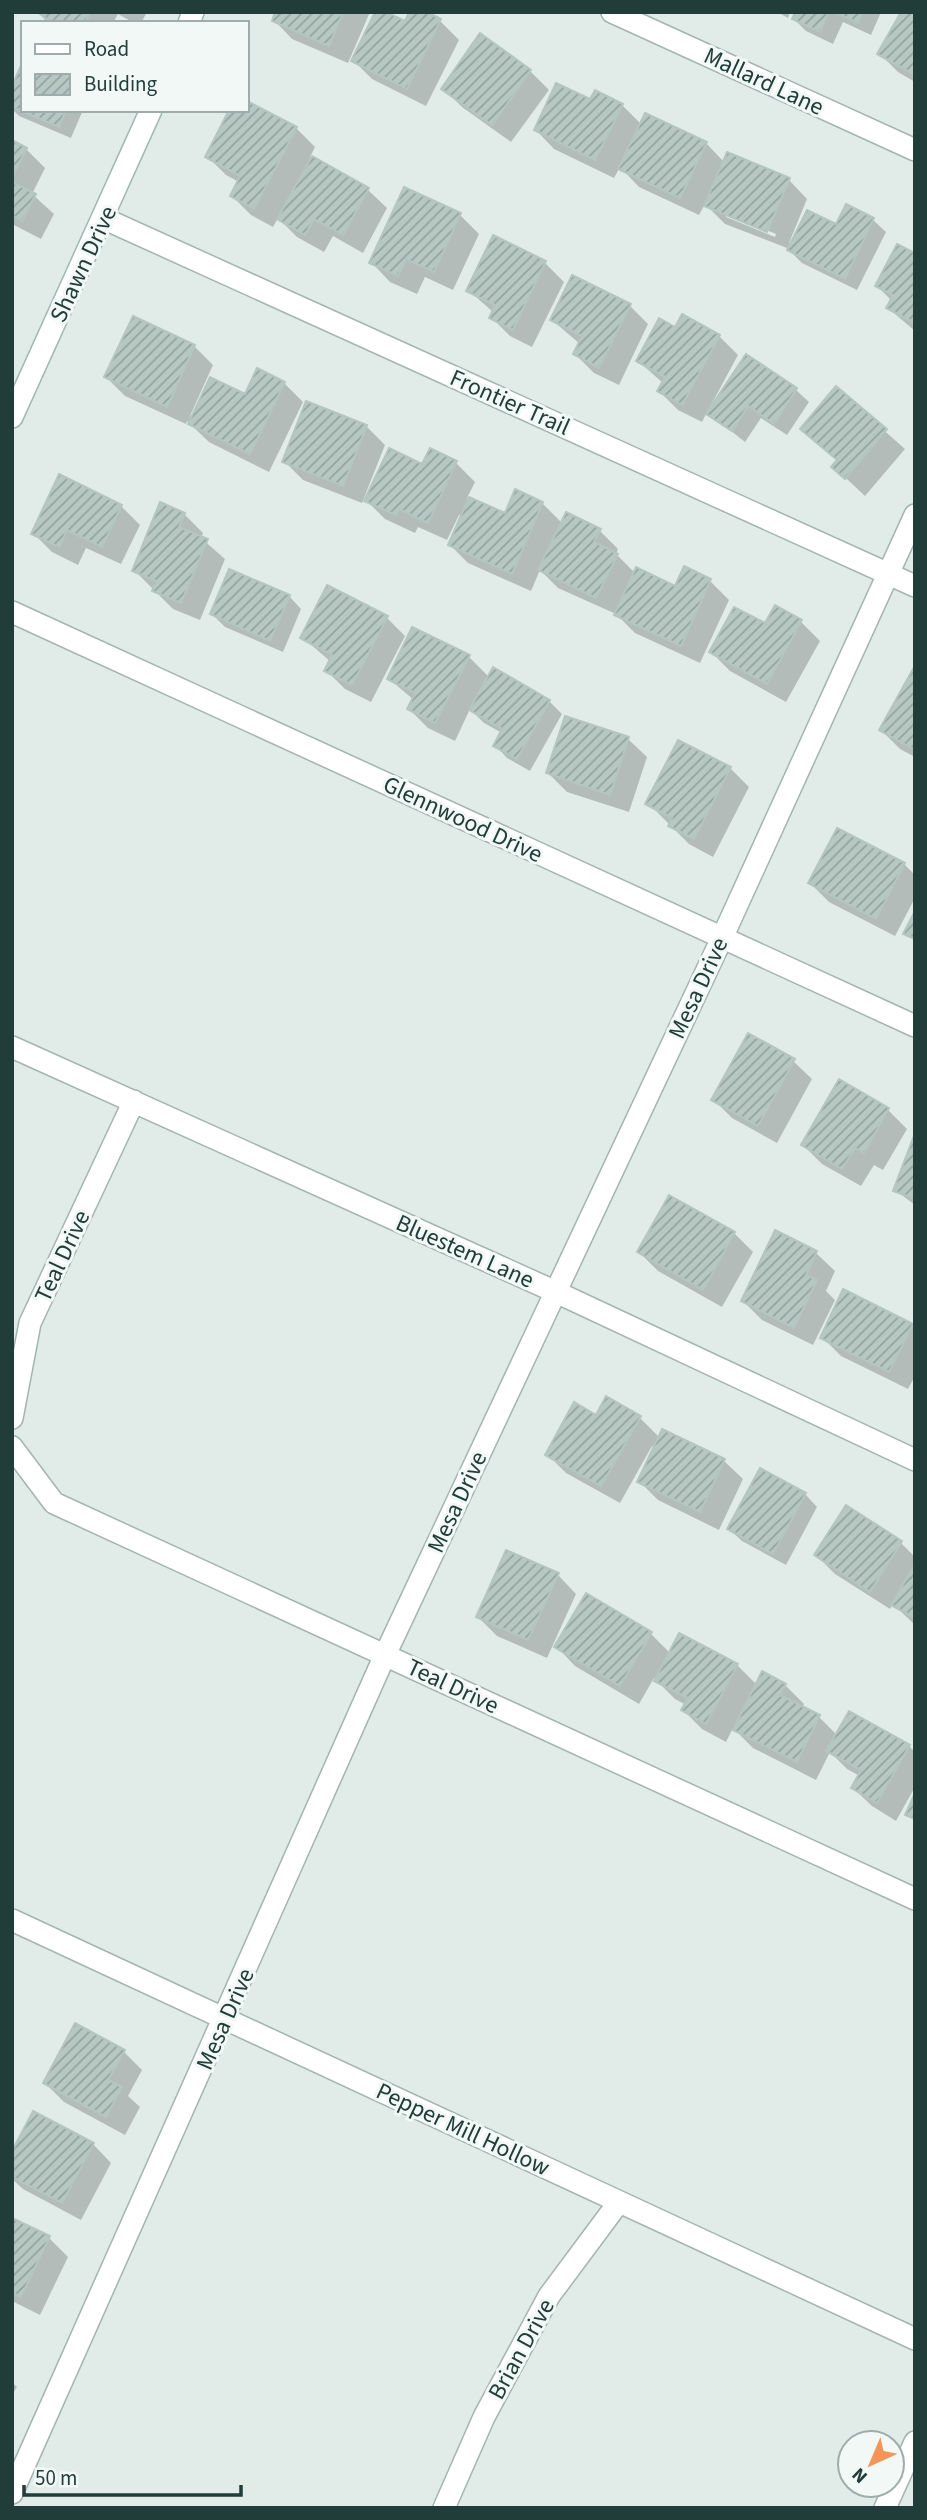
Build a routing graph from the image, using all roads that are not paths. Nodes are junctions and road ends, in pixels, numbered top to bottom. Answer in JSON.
{"nodes":[{"id":1,"x":612,"y":12,"type":"edge"},
{"id":2,"x":150,"y":112,"type":"edge"},
{"id":3,"x":915,"y":150,"type":"edge"},
{"id":4,"x":105,"y":219,"type":"junction"},
{"id":5,"x":12,"y":417,"type":"edge"},
{"id":6,"x":915,"y":515,"type":"edge"},
{"id":7,"x":889,"y":574,"type":"junction"},
{"id":8,"x":915,"y":586,"type":"edge"},
{"id":9,"x":12,"y":612,"type":"edge"},
{"id":10,"x":722,"y":938,"type":"junction"},
{"id":11,"x":915,"y":1026,"type":"edge"},
{"id":12,"x":12,"y":1047,"type":"edge"},
{"id":13,"x":134,"y":1101,"type":"junction"},
{"id":14,"x":556,"y":1292,"type":"junction"},
{"id":15,"x":12,"y":1419,"type":"edge"},
{"id":16,"x":12,"y":1447,"type":"edge"},
{"id":17,"x":915,"y":1460,"type":"edge"},
{"id":18,"x":385,"y":1655,"type":"junction"},
{"id":19,"x":915,"y":1899,"type":"edge"},
{"id":20,"x":12,"y":1920,"type":"edge"},
{"id":21,"x":225,"y":2019,"type":"junction"},
{"id":22,"x":619,"y":2202,"type":"junction"},
{"id":23,"x":915,"y":2339,"type":"edge"},
{"id":24,"x":915,"y":2442,"type":"edge"},
{"id":25,"x":12,"y":2493,"type":"edge"},
{"id":26,"x":444,"y":2508,"type":"edge"},
{"id":27,"x":885,"y":2508,"type":"edge"}],
"edges":[{"from":1,"to":3,"type":"street","name":"Mallard Lane"},
{"from":2,"to":4,"type":"street","name":"Shawn Drive"},
{"from":4,"to":5,"type":"street","name":"Shawn Drive"},
{"from":4,"to":7,"type":"street","name":"Frontier Trail"},
{"from":6,"to":7,"type":"street","name":"Mesa Drive"},
{"from":7,"to":8,"type":"street","name":"Frontier Trail"},
{"from":7,"to":10,"type":"street","name":"Mesa Drive"},
{"from":9,"to":10,"type":"street","name":"Glennwood Drive"},
{"from":10,"to":11,"type":"street","name":"Glennwood Drive"},
{"from":10,"to":14,"type":"street","name":"Mesa Drive"},
{"from":12,"to":13,"type":"street","name":"Bluestem Lane"},
{"from":13,"to":14,"type":"street","name":"Bluestem Lane"},
{"from":13,"to":15,"type":"street","name":"Teal Drive"},
{"from":14,"to":17,"type":"street","name":"Bluestem Lane"},
{"from":14,"to":18,"type":"street","name":"Mesa Drive"},
{"from":16,"to":18,"type":"street","name":"Teal Drive"},
{"from":18,"to":19,"type":"street","name":"Teal Drive"},
{"from":18,"to":21,"type":"street","name":"Mesa Drive"},
{"from":20,"to":21,"type":"street","name":"Pepper Mill Hollow"},
{"from":21,"to":22,"type":"street","name":"Pepper Mill Hollow"},
{"from":21,"to":25,"type":"street","name":"Mesa Drive"},
{"from":22,"to":23,"type":"street","name":"Pepper Mill Hollow"},
{"from":22,"to":26,"type":"street","name":"Brian Drive"},
{"from":24,"to":27,"type":"street"}]}
